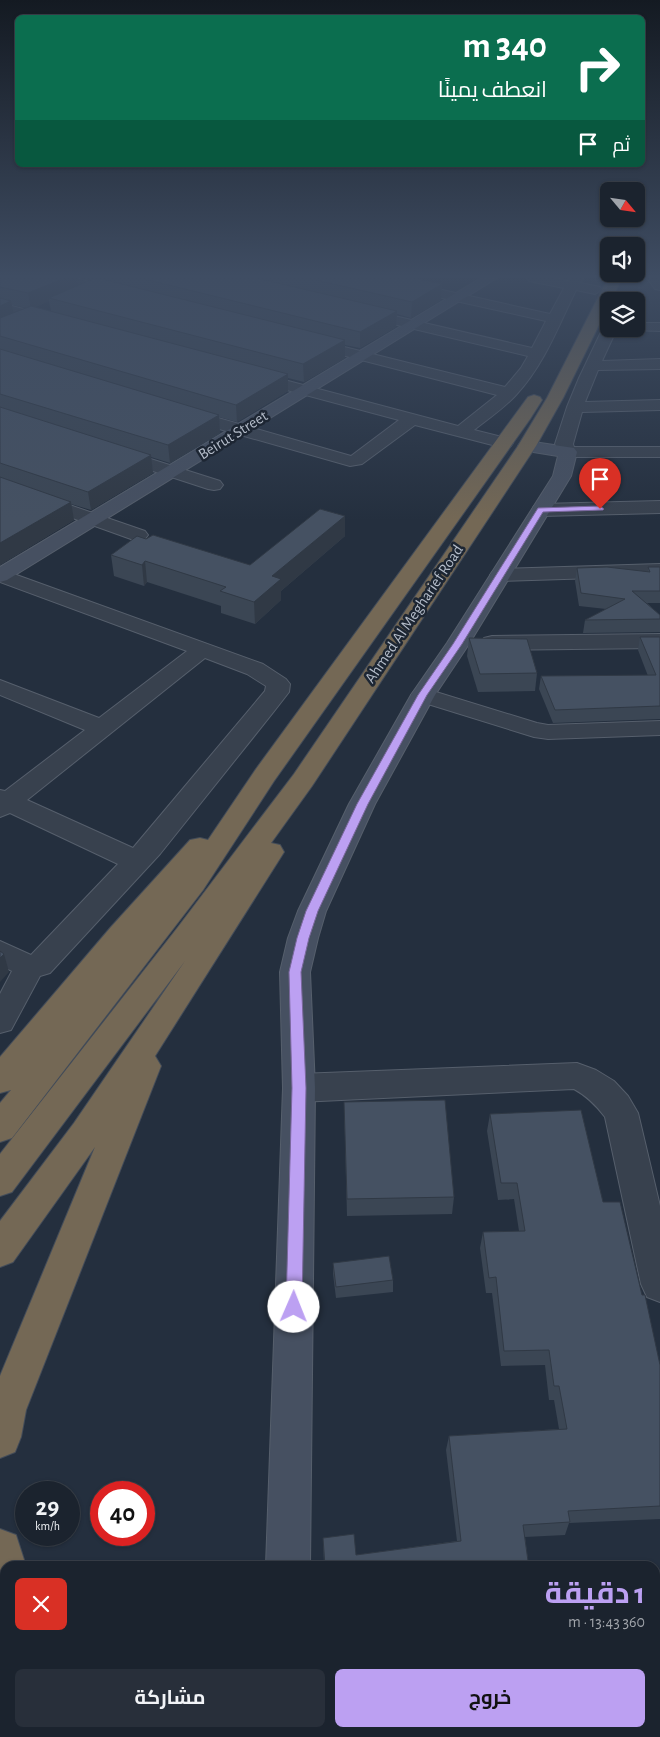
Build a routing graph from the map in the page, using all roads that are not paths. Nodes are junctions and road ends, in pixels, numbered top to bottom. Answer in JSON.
{"nodes":[{"id":1,"x":357,"y":359,"type":"edge"},
{"id":2,"x":374,"y":359,"type":"edge"},
{"id":3,"x":535,"y":359,"type":"edge"},
{"id":4,"x":558,"y":359,"type":"edge"},
{"id":5,"x":574,"y":359,"type":"edge"},
{"id":6,"x":595,"y":359,"type":"edge"},
{"id":7,"x":660,"y":364,"type":"edge"},
{"id":8,"x":592,"y":366,"type":"junction"},
{"id":9,"x":239,"y":372,"type":"edge"},
{"id":10,"x":305,"y":390,"type":"junction"},
{"id":11,"x":509,"y":393,"type":"junction"},
{"id":12,"x":660,"y":405,"type":"edge"},
{"id":13,"x":575,"y":407,"type":"junction"},
{"id":14,"x":166,"y":408,"type":"edge"},
{"id":15,"x":412,"y":419,"type":"junction"},
{"id":16,"x":240,"y":431,"type":"junction"},
{"id":17,"x":461,"y":432,"type":"junction"},
{"id":18,"x":504,"y":443,"type":"junction"},
{"id":19,"x":527,"y":446,"type":"junction"},
{"id":20,"x":100,"y":448,"type":"edge"},
{"id":21,"x":568,"y":452,"type":"junction"},
{"id":22,"x":660,"y":452,"type":"edge"},
{"id":23,"x":173,"y":472,"type":"junction"},
{"id":24,"x":214,"y":485,"type":"dead end"},
{"id":25,"x":0,"y":486,"type":"edge"},
{"id":26,"x":660,"y":508,"type":"edge"},
{"id":27,"x":540,"y":510,"type":"junction"},
{"id":28,"x":93,"y":519,"type":"junction"},
{"id":29,"x":138,"y":536,"type":"edge"},
{"id":30,"x":660,"y":570,"type":"edge"},
{"id":31,"x":500,"y":575,"type":"junction"},
{"id":32,"x":0,"y":576,"type":"edge"},
{"id":33,"x":660,"y":641,"type":"edge"},
{"id":34,"x":458,"y":644,"type":"junction"},
{"id":35,"x":201,"y":650,"type":"junction"},
{"id":36,"x":0,"y":687,"type":"edge"},
{"id":37,"x":422,"y":695,"type":"junction"},
{"id":38,"x":102,"y":728,"type":"junction"},
{"id":39,"x":660,"y":728,"type":"edge"},
{"id":40,"x":265,"y":775,"type":"junction"},
{"id":41,"x":303,"y":780,"type":"junction"},
{"id":42,"x":2,"y":803,"type":"edge"},
{"id":43,"x":136,"y":861,"type":"junction"},
{"id":44,"x":175,"y":930,"type":"junction"},
{"id":45,"x":0,"y":952,"type":"edge"},
{"id":46,"x":30,"y":967,"type":"junction"},
{"id":47,"x":167,"y":1013,"type":"junction"},
{"id":48,"x":0,"y":1021,"type":"edge"},
{"id":49,"x":0,"y":1080,"type":"edge"},
{"id":50,"x":299,"y":1088,"type":"junction"},
{"id":51,"x":0,"y":1128,"type":"edge"},
{"id":52,"x":0,"y":1181,"type":"edge"},
{"id":53,"x":0,"y":1250,"type":"edge"},
{"id":54,"x":660,"y":1284,"type":"edge"},
{"id":55,"x":0,"y":1437,"type":"edge"},
{"id":56,"x":288,"y":1561,"type":"edge"}],
"edges":[{"from":1,"to":10,"type":"street","name":"Beirut Street"},
{"from":2,"to":11,"type":"street"},
{"from":3,"to":11,"type":"street"},
{"from":4,"to":18,"type":"highway","name":"Ahmed Al Megharief Road"},
{"from":5,"to":19,"type":"highway","name":"Ahmed Al Megharief Road"},
{"from":6,"to":8,"type":"street"},
{"from":7,"to":8,"type":"street"},
{"from":8,"to":13,"type":"street"},
{"from":9,"to":10,"type":"street"},
{"from":10,"to":15,"type":"street"},
{"from":10,"to":16,"type":"street","name":"Beirut Street"},
{"from":11,"to":17,"type":"street"},
{"from":12,"to":13,"type":"street"},
{"from":13,"to":21,"type":"street"},
{"from":14,"to":16,"type":"street"},
{"from":15,"to":16,"type":"street"},
{"from":15,"to":17,"type":"street"},
{"from":16,"to":23,"type":"street","name":"Beirut Street"},
{"from":17,"to":18,"type":"street"},
{"from":18,"to":40,"type":"highway","name":"Ahmed Al Megharief Road"},
{"from":19,"to":21,"type":"street"},
{"from":19,"to":41,"type":"highway","name":"Ahmed Al Megharief Road"},
{"from":20,"to":23,"type":"street"},
{"from":21,"to":22,"type":"street"},
{"from":21,"to":27,"type":"street"},
{"from":23,"to":24,"type":"street"},
{"from":23,"to":28,"type":"street","name":"Beirut Street"},
{"from":25,"to":28,"type":"street"},
{"from":26,"to":27,"type":"street"},
{"from":27,"to":31,"type":"street"},
{"from":28,"to":29,"type":"street"},
{"from":28,"to":32,"type":"street","name":"Beirut Street"},
{"from":30,"to":31,"type":"street"},
{"from":31,"to":34,"type":"street"},
{"from":32,"to":35,"type":"street"},
{"from":33,"to":34,"type":"street"},
{"from":34,"to":37,"type":"street"},
{"from":35,"to":38,"type":"street"},
{"from":35,"to":43,"type":"street"},
{"from":36,"to":38,"type":"street"},
{"from":37,"to":39,"type":"street"},
{"from":37,"to":50,"type":"street"},
{"from":38,"to":42,"type":"street"},
{"from":40,"to":44,"type":"highway","name":"Ahmed Al Megharief Road"},
{"from":40,"to":49,"type":"highway"},
{"from":41,"to":44,"type":"highway","name":"Ahmed Al Megharief Road"},
{"from":41,"to":47,"type":"highway"},
{"from":42,"to":43,"type":"street"},
{"from":43,"to":46,"type":"street"},
{"from":44,"to":51,"type":"highway"},
{"from":44,"to":52,"type":"highway"},
{"from":45,"to":46,"type":"street"},
{"from":46,"to":48,"type":"street"},
{"from":47,"to":53,"type":"highway"},
{"from":47,"to":55,"type":"highway"},
{"from":50,"to":54,"type":"street"},
{"from":50,"to":56,"type":"street"}]}
